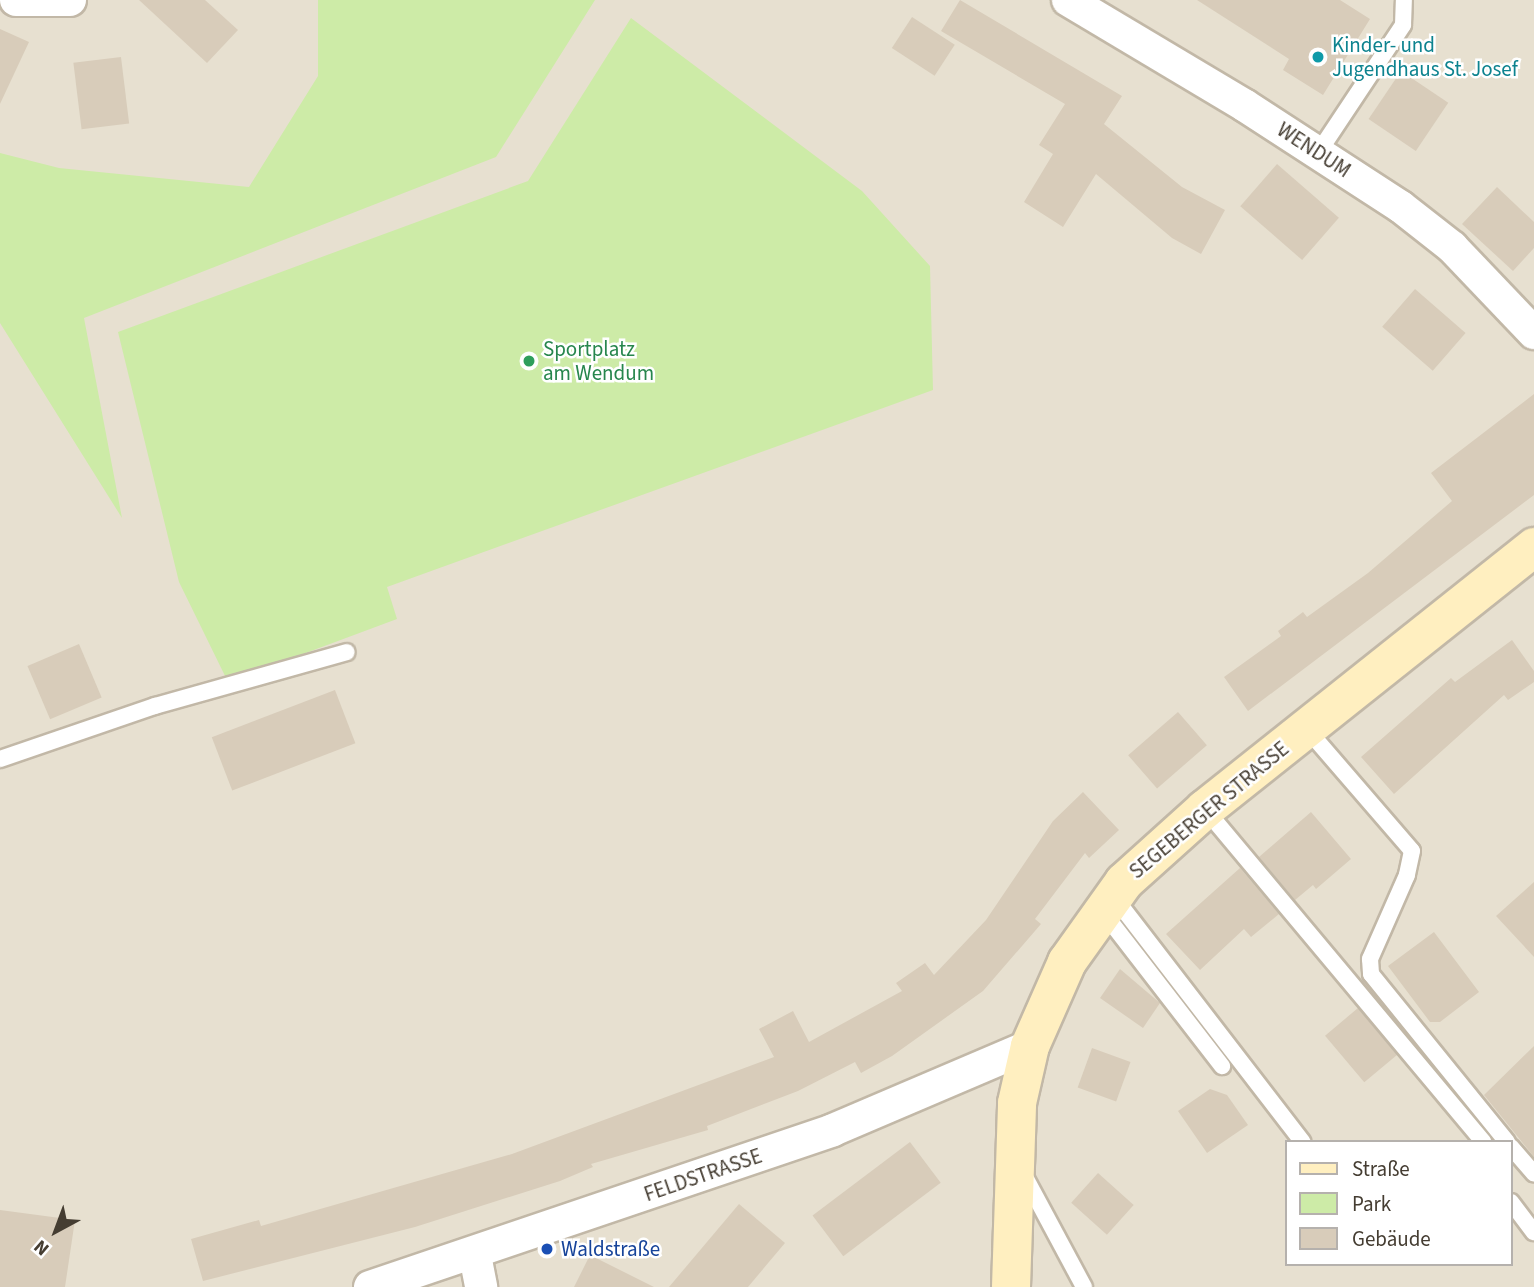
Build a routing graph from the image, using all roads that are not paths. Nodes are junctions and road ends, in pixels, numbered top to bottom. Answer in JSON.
{"nodes":[{"id":1,"x":16,"y":0,"type":"edge"},
{"id":2,"x":70,"y":0,"type":"edge"},
{"id":3,"x":1068,"y":0,"type":"edge"},
{"id":4,"x":1404,"y":0,"type":"edge"},
{"id":5,"x":1318,"y":153,"type":"junction"},
{"id":6,"x":1534,"y":333,"type":"edge"},
{"id":7,"x":1534,"y":547,"type":"edge"},
{"id":8,"x":347,"y":652,"type":"dead end"},
{"id":9,"x":1306,"y":728,"type":"junction"},
{"id":10,"x":0,"y":759,"type":"edge"},
{"id":11,"x":1205,"y":809,"type":"junction"},
{"id":12,"x":1108,"y":905,"type":"junction"},
{"id":13,"x":1030,"y":1046,"type":"junction"},
{"id":14,"x":1223,"y":1066,"type":"dead end"},
{"id":15,"x":1301,"y":1140,"type":"edge"},
{"id":16,"x":1481,"y":1140,"type":"edge"},
{"id":17,"x":1505,"y":1140,"type":"edge"},
{"id":18,"x":1513,"y":1149,"type":"edge"},
{"id":19,"x":1014,"y":1157,"type":"junction"},
{"id":20,"x":1534,"y":1173,"type":"edge"},
{"id":21,"x":1513,"y":1205,"type":"edge"},
{"id":22,"x":1534,"y":1232,"type":"edge"},
{"id":23,"x":475,"y":1255,"type":"junction"},
{"id":24,"x":370,"y":1287,"type":"edge"},
{"id":25,"x":481,"y":1287,"type":"edge"},
{"id":26,"x":1011,"y":1287,"type":"edge"},
{"id":27,"x":1084,"y":1287,"type":"edge"}],
"edges":[{"from":1,"to":2,"type":"street"},
{"from":3,"to":5,"type":"street","name":"WENDUM"},
{"from":4,"to":5,"type":"lane"},
{"from":5,"to":6,"type":"street","name":"WENDUM"},
{"from":7,"to":9,"type":"main road","name":"SEGEBERGER STRASSE"},
{"from":8,"to":10,"type":"lane"},
{"from":9,"to":11,"type":"main road","name":"SEGEBERGER STRASSE"},
{"from":9,"to":17,"type":"lane"},
{"from":11,"to":12,"type":"main road","name":"SEGEBERGER STRASSE"},
{"from":11,"to":16,"type":"lane"},
{"from":12,"to":13,"type":"main road","name":"SEGEBERGER STRASSE"},
{"from":12,"to":14,"type":"lane"},
{"from":12,"to":15,"type":"lane"},
{"from":13,"to":19,"type":"main road","name":"SEGEBERGER STRASSE"},
{"from":13,"to":23,"type":"street","name":"FELDSTRASSE"},
{"from":18,"to":20,"type":"lane"},
{"from":19,"to":26,"type":"main road","name":"SEGEBERGER STRASSE"},
{"from":19,"to":27,"type":"lane"},
{"from":21,"to":22,"type":"lane"},
{"from":23,"to":24,"type":"street","name":"FELDSTRASSE"},
{"from":23,"to":25,"type":"street"}]}
